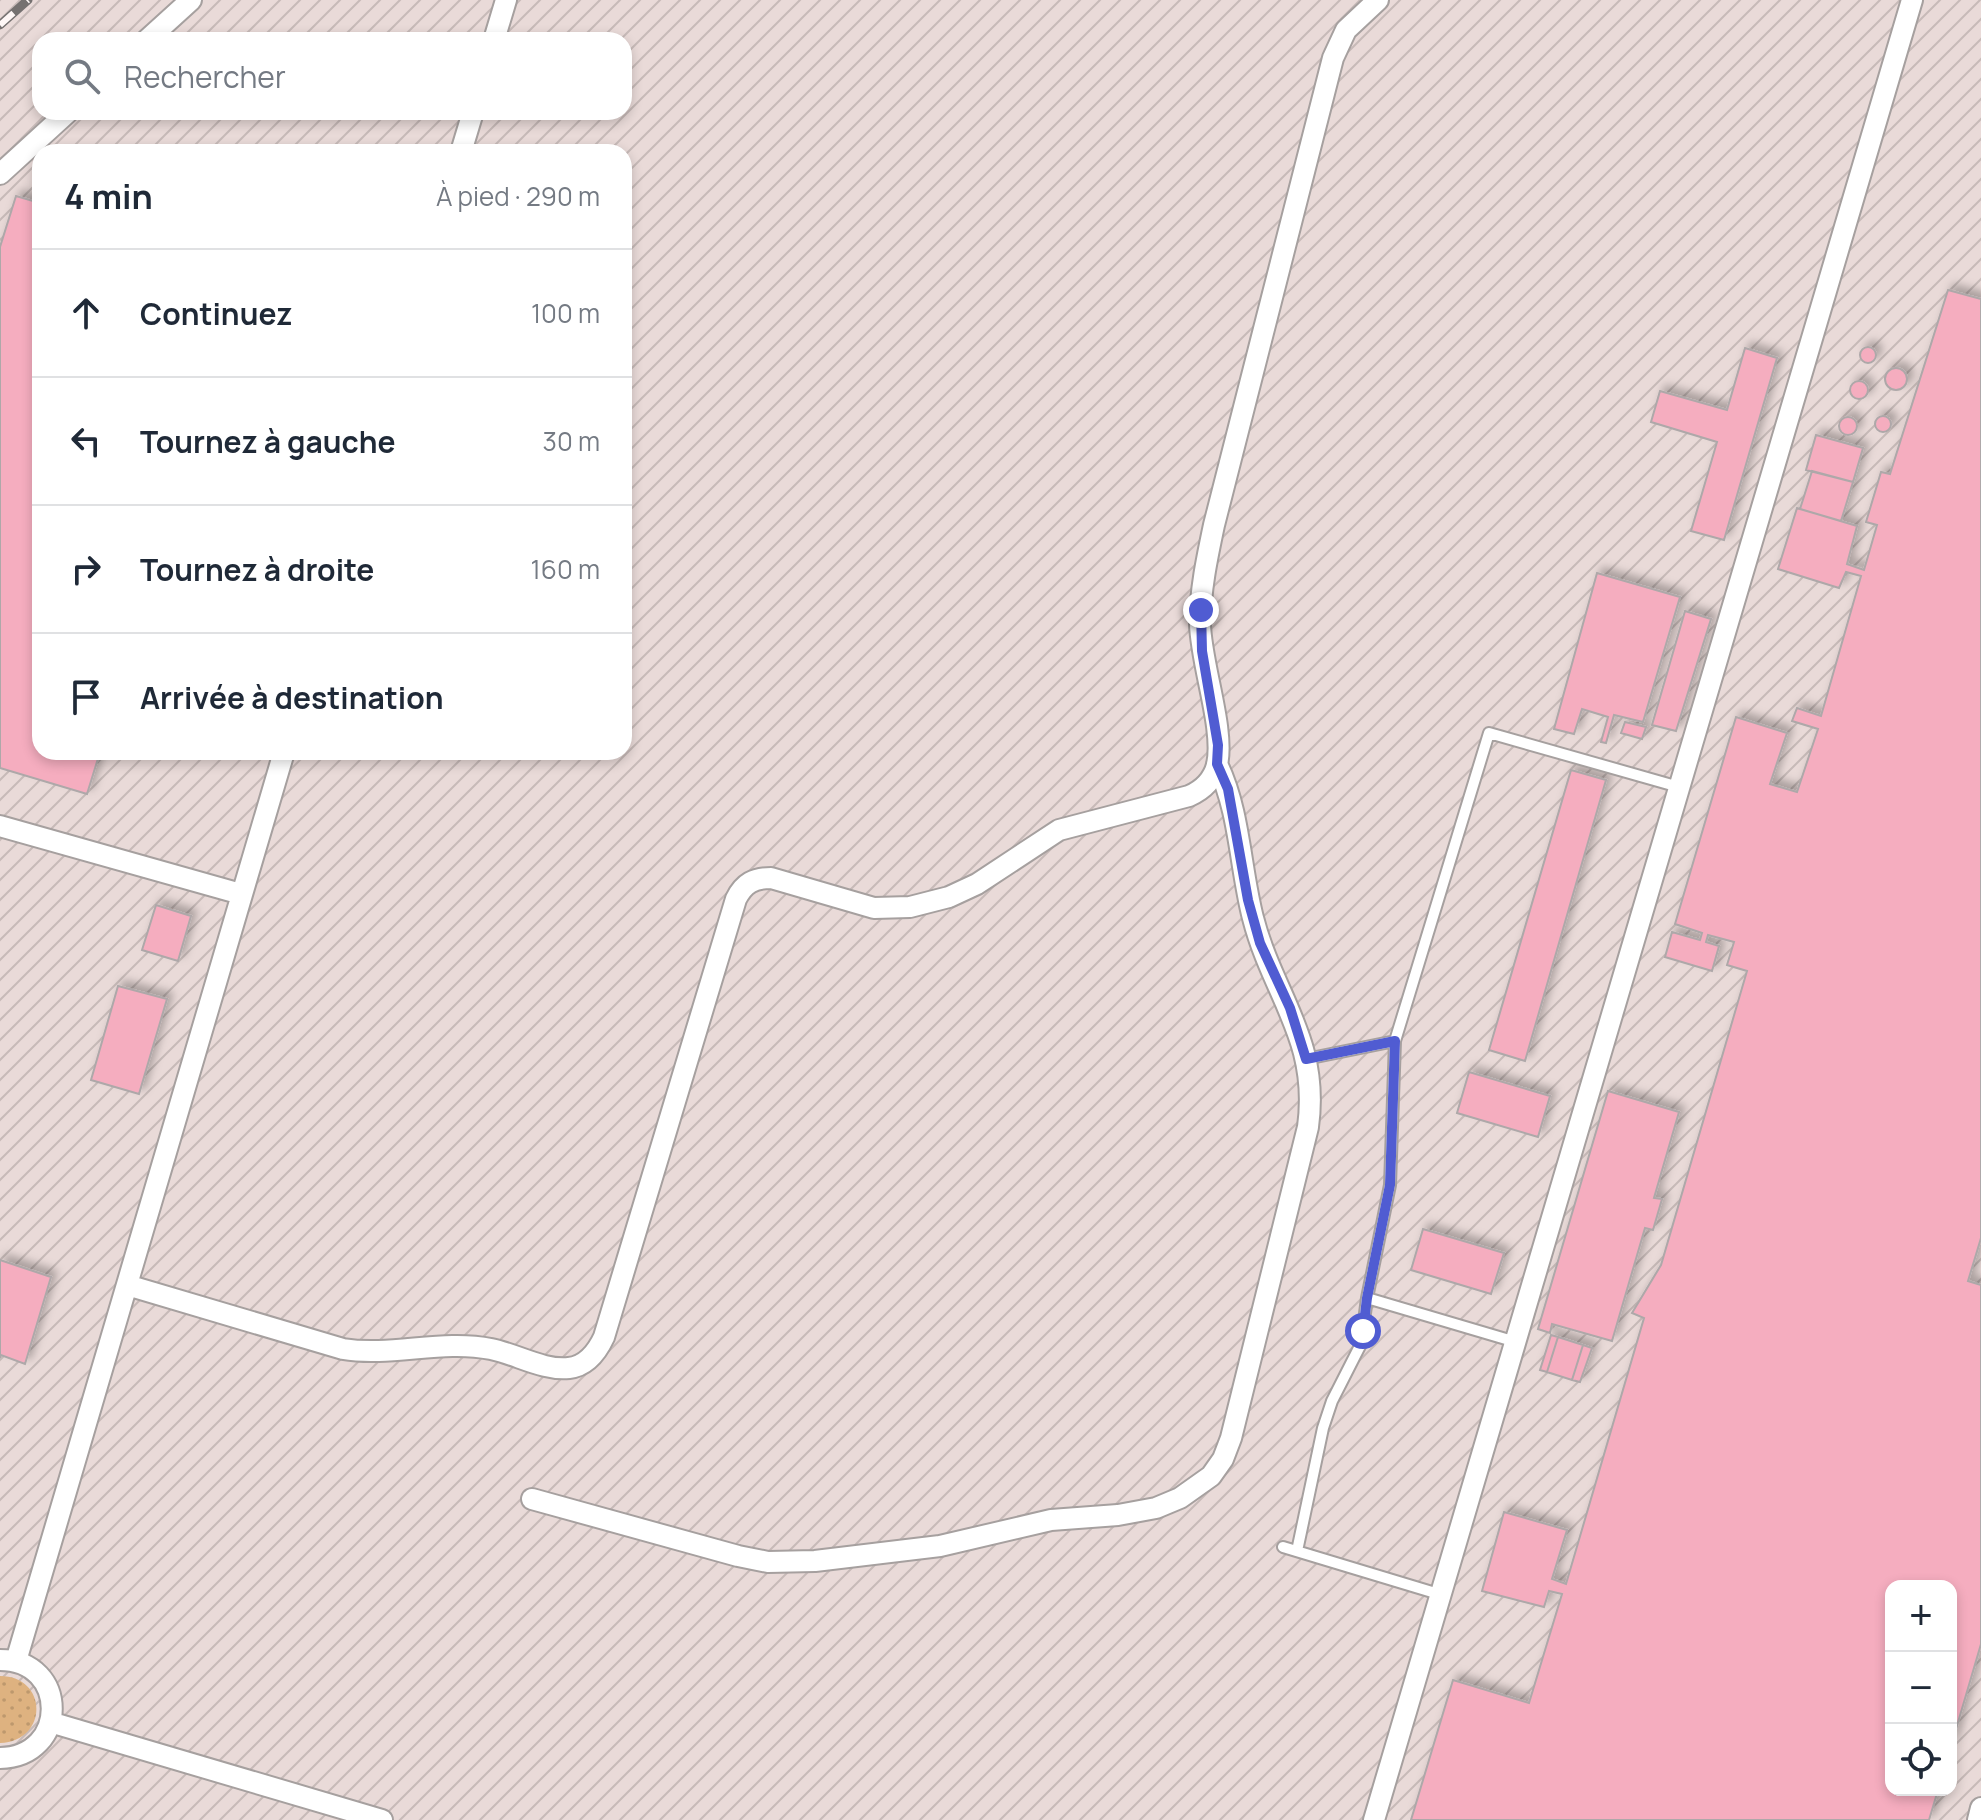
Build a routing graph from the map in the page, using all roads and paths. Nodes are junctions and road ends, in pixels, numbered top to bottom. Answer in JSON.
{"nodes":[{"id":1,"x":191,"y":0,"type":"edge"},
{"id":2,"x":506,"y":0,"type":"edge"},
{"id":3,"x":1378,"y":0,"type":"edge"},
{"id":4,"x":1912,"y":0,"type":"edge"},
{"id":5,"x":156,"y":32,"type":"edge"},
{"id":6,"x":496,"y":32,"type":"edge"},
{"id":7,"x":59,"y":120,"type":"edge"},
{"id":8,"x":471,"y":120,"type":"edge"},
{"id":9,"x":33,"y":144,"type":"edge"},
{"id":10,"x":463,"y":144,"type":"edge"},
{"id":11,"x":32,"y":145,"type":"edge"},
{"id":12,"x":0,"y":174,"type":"edge"},
{"id":13,"x":282,"y":760,"type":"edge"},
{"id":14,"x":1217,"y":764,"type":"junction"},
{"id":15,"x":1679,"y":787,"type":"junction"},
{"id":16,"x":0,"y":826,"type":"edge"},
{"id":17,"x":241,"y":894,"type":"junction"},
{"id":18,"x":1395,"y":1041,"type":"junction"},
{"id":19,"x":1306,"y":1059,"type":"junction"},
{"id":20,"x":127,"y":1285,"type":"junction"},
{"id":21,"x":1367,"y":1298,"type":"junction"},
{"id":22,"x":1516,"y":1342,"type":"junction"},
{"id":23,"x":532,"y":1499,"type":"dead end"},
{"id":24,"x":1283,"y":1547,"type":"dead end"},
{"id":25,"x":1297,"y":1551,"type":"junction"},
{"id":26,"x":1442,"y":1595,"type":"junction"},
{"id":27,"x":8,"y":1660,"type":"edge"},
{"id":28,"x":50,"y":1722,"type":"junction"},
{"id":29,"x":0,"y":1758,"type":"edge"},
{"id":30,"x":1981,"y":1808,"type":"edge"},
{"id":31,"x":382,"y":1820,"type":"edge"},
{"id":32,"x":1374,"y":1820,"type":"edge"},
{"id":33,"x":1978,"y":1820,"type":"edge"}],
"edges":[{"from":1,"to":5,"type":"street"},
{"from":2,"to":6,"type":"street"},
{"from":3,"to":14,"type":"street"},
{"from":4,"to":15,"type":"street"},
{"from":7,"to":9,"type":"street"},
{"from":8,"to":10,"type":"street"},
{"from":11,"to":12,"type":"street"},
{"from":13,"to":17,"type":"street"},
{"from":14,"to":19,"type":"street"},
{"from":14,"to":20,"type":"street"},
{"from":15,"to":18,"type":"lane"},
{"from":15,"to":22,"type":"street"},
{"from":16,"to":17,"type":"street"},
{"from":17,"to":20,"type":"street"},
{"from":18,"to":19,"type":"lane"},
{"from":18,"to":21,"type":"lane"},
{"from":19,"to":23,"type":"street"},
{"from":20,"to":27,"type":"street"},
{"from":21,"to":22,"type":"lane"},
{"from":21,"to":25,"type":"lane"},
{"from":22,"to":26,"type":"street"},
{"from":24,"to":25,"type":"lane"},
{"from":25,"to":26,"type":"lane"},
{"from":26,"to":32,"type":"street"},
{"from":27,"to":28,"type":"street"},
{"from":28,"to":29,"type":"street"},
{"from":28,"to":31,"type":"street"},
{"from":30,"to":33,"type":"street"}]}
